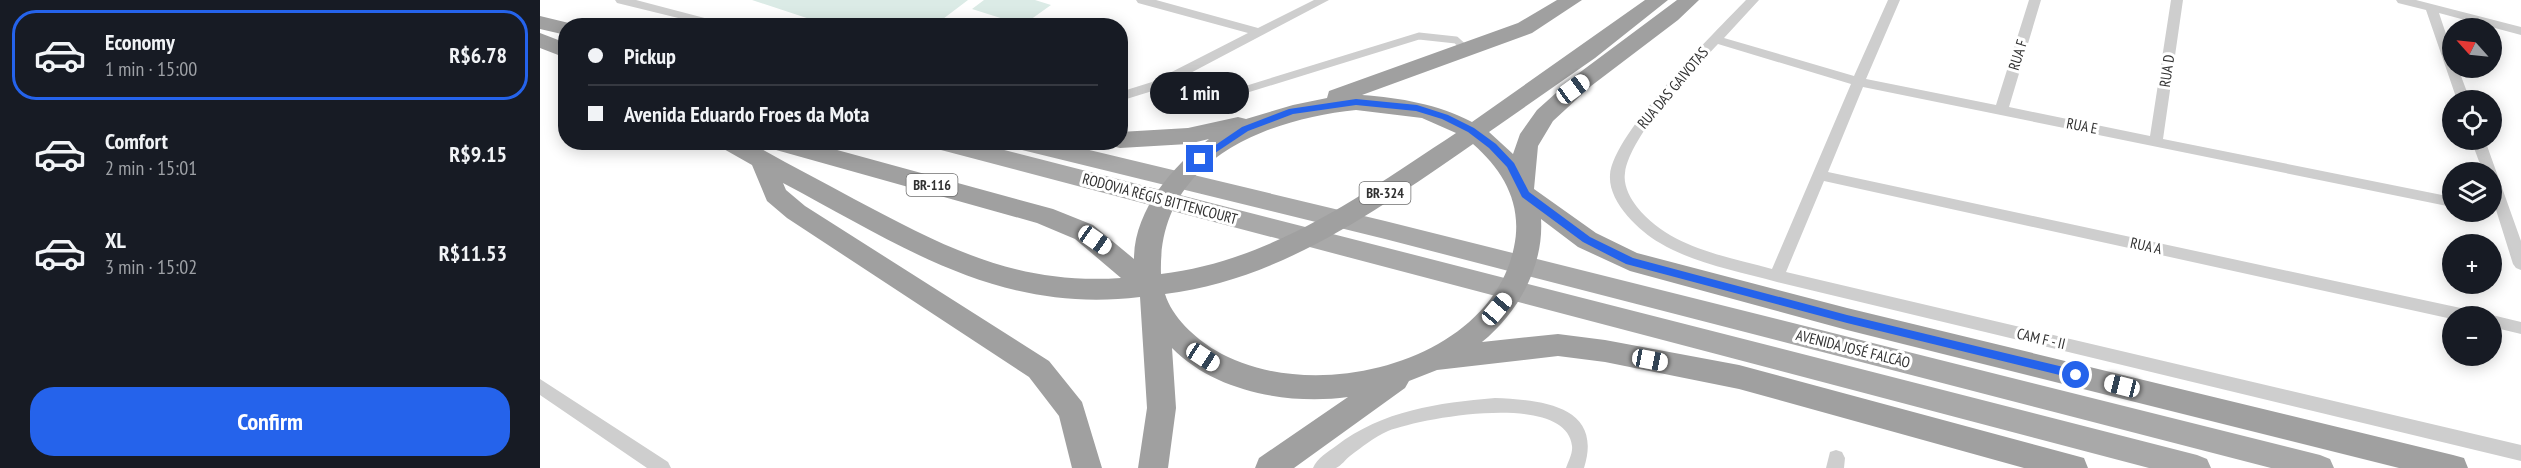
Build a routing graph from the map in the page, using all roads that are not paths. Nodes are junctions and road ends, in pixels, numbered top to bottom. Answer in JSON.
{"nodes":[{"id":1,"x":621,"y":0,"type":"edge"},
{"id":2,"x":1142,"y":0,"type":"edge"},
{"id":3,"x":1323,"y":0,"type":"edge"},
{"id":4,"x":1572,"y":0,"type":"edge"},
{"id":5,"x":1593,"y":0,"type":"edge"},
{"id":6,"x":1658,"y":0,"type":"edge"},
{"id":7,"x":1689,"y":0,"type":"edge"},
{"id":8,"x":1753,"y":0,"type":"edge"},
{"id":9,"x":1894,"y":0,"type":"edge"},
{"id":10,"x":2035,"y":0,"type":"edge"},
{"id":11,"x":2177,"y":0,"type":"edge"},
{"id":12,"x":2402,"y":0,"type":"edge"},
{"id":13,"x":2431,"y":8,"type":"junction"},
{"id":14,"x":696,"y":18,"type":"edge"},
{"id":15,"x":540,"y":22,"type":"edge"},
{"id":16,"x":1525,"y":28,"type":"junction"},
{"id":17,"x":2521,"y":31,"type":"edge"},
{"id":18,"x":1257,"y":32,"type":"junction"},
{"id":19,"x":1714,"y":39,"type":"junction"},
{"id":20,"x":558,"y":42,"type":"edge"},
{"id":21,"x":1468,"y":51,"type":"junction"},
{"id":22,"x":1168,"y":78,"type":"junction"},
{"id":23,"x":1857,"y":81,"type":"junction"},
{"id":24,"x":2460,"y":90,"type":"edge"},
{"id":25,"x":1128,"y":95,"type":"edge"},
{"id":26,"x":2001,"y":111,"type":"junction"},
{"id":27,"x":1281,"y":115,"type":"junction"},
{"id":28,"x":1128,"y":140,"type":"edge"},
{"id":29,"x":2157,"y":141,"type":"junction"},
{"id":30,"x":972,"y":150,"type":"edge"},
{"id":31,"x":1055,"y":150,"type":"edge"},
{"id":32,"x":770,"y":152,"type":"edge"},
{"id":33,"x":1821,"y":175,"type":"junction"},
{"id":34,"x":1619,"y":189,"type":"joint"},
{"id":35,"x":826,"y":195,"type":"joint"},
{"id":36,"x":1526,"y":200,"type":"junction"},
{"id":37,"x":2442,"y":200,"type":"edge"},
{"id":38,"x":2502,"y":221,"type":"edge"},
{"id":39,"x":1385,"y":230,"type":"joint"},
{"id":40,"x":1378,"y":255,"type":"joint"},
{"id":41,"x":2521,"y":264,"type":"edge"},
{"id":42,"x":1777,"y":276,"type":"junction"},
{"id":43,"x":1149,"y":284,"type":"junction"},
{"id":44,"x":2442,"y":310,"type":"edge"},
{"id":45,"x":2502,"y":323,"type":"edge"},
{"id":46,"x":2521,"y":327,"type":"edge"},
{"id":47,"x":1419,"y":366,"type":"junction"},
{"id":48,"x":540,"y":386,"type":"edge"},
{"id":49,"x":2521,"y":453,"type":"edge"},
{"id":50,"x":662,"y":468,"type":"edge"},
{"id":51,"x":1087,"y":468,"type":"edge"},
{"id":52,"x":1153,"y":468,"type":"edge"},
{"id":53,"x":1270,"y":468,"type":"edge"},
{"id":54,"x":1322,"y":468,"type":"edge"},
{"id":55,"x":1575,"y":468,"type":"edge"},
{"id":56,"x":2073,"y":468,"type":"edge"},
{"id":57,"x":2197,"y":468,"type":"edge"},
{"id":58,"x":2320,"y":468,"type":"edge"},
{"id":59,"x":2453,"y":468,"type":"edge"}],
"edges":[{"from":1,"to":14,"type":"street"},
{"from":2,"to":18,"type":"street"},
{"from":3,"to":18,"type":"street"},
{"from":4,"to":16,"type":"highway"},
{"from":5,"to":16,"type":"highway"},
{"from":6,"to":35,"type":"highway","number":"BR-324"},
{"from":7,"to":36,"type":"highway"},
{"from":8,"to":19,"type":"street","name":"RUA DAS GAIVOTAS"},
{"from":9,"to":23,"type":"street"},
{"from":10,"to":26,"type":"street","name":"RUA F"},
{"from":11,"to":29,"type":"street","name":"RUA D"},
{"from":12,"to":13,"type":"street"},
{"from":13,"to":17,"type":"street"},
{"from":13,"to":24,"type":"street"},
{"from":15,"to":20,"type":"highway"},
{"from":16,"to":21,"type":"highway"},
{"from":18,"to":22,"type":"street"},
{"from":19,"to":23,"type":"street","name":"RUA E"},
{"from":19,"to":34,"type":"street","name":"RUA DAS GAIVOTAS"},
{"from":21,"to":22,"type":"lane"},
{"from":21,"to":27,"type":"highway"},
{"from":22,"to":25,"type":"street"},
{"from":23,"to":26,"type":"street","name":"RUA E"},
{"from":23,"to":33,"type":"street"},
{"from":26,"to":29,"type":"street","name":"RUA E"},
{"from":27,"to":28,"type":"highway"},
{"from":27,"to":36,"type":"highway"},
{"from":27,"to":43,"type":"highway"},
{"from":29,"to":37,"type":"street","name":"RUA E"},
{"from":30,"to":40,"type":"main road","name":"RODOVIA RÉGIS BITTENCOURT"},
{"from":31,"to":39,"type":"main road","name":"RODOVIA RÉGIS BITTENCOURT"},
{"from":32,"to":35,"type":"highway","number":"BR-116"},
{"from":32,"to":43,"type":"highway","number":"BR-116"},
{"from":32,"to":51,"type":"highway"},
{"from":33,"to":42,"type":"street"},
{"from":33,"to":44,"type":"street","name":"RUA A"},
{"from":34,"to":42,"type":"street","name":"CAM F - II"},
{"from":36,"to":47,"type":"highway"},
{"from":36,"to":59,"type":"highway"},
{"from":38,"to":41,"type":"street"},
{"from":39,"to":58,"type":"main road","name":"AVENIDA JOSÉ FALCÃO"},
{"from":40,"to":57,"type":"main road","name":"AVENIDA JOSÉ FALCÃO"},
{"from":42,"to":49,"type":"street","name":"CAM F - II"},
{"from":43,"to":47,"type":"highway"},
{"from":43,"to":52,"type":"highway"},
{"from":45,"to":46,"type":"street"},
{"from":47,"to":53,"type":"highway"},
{"from":47,"to":56,"type":"highway"},
{"from":48,"to":50,"type":"street"},
{"from":54,"to":55,"type":"street"}]}
